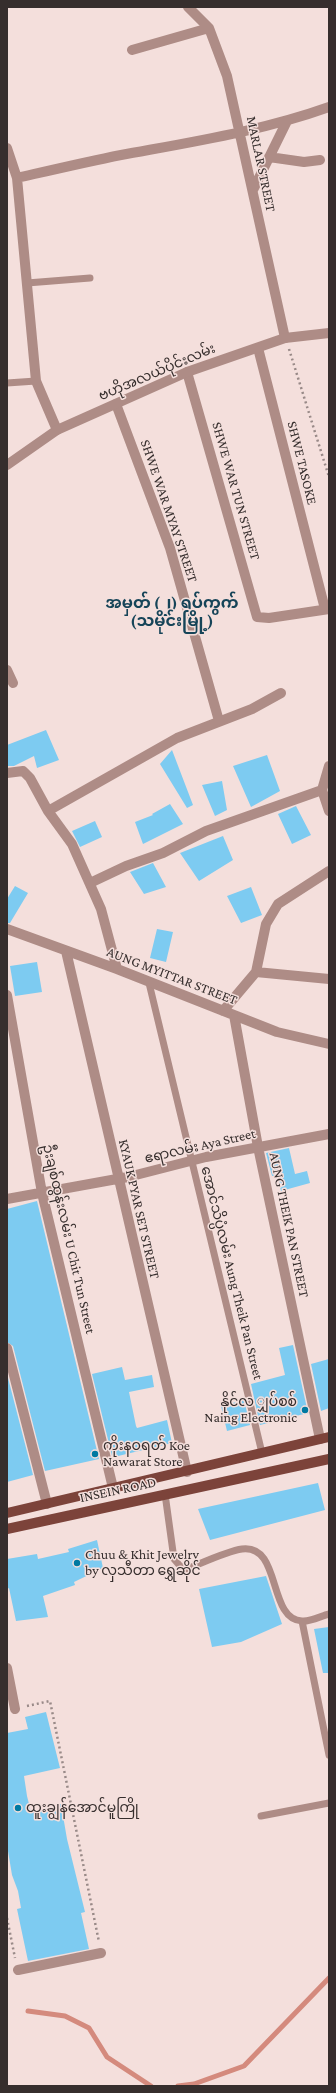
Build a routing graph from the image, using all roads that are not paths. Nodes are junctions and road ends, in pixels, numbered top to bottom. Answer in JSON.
{"nodes":[{"id":1,"x":188,"y":7,"type":"edge"},
{"id":2,"x":209,"y":28,"type":"junction"},
{"id":3,"x":132,"y":50,"type":"dead end"},
{"id":4,"x":329,"y":107,"type":"edge"},
{"id":5,"x":287,"y":121,"type":"junction"},
{"id":6,"x":240,"y":132,"type":"junction"},
{"id":7,"x":7,"y":148,"type":"edge"},
{"id":8,"x":270,"y":157,"type":"junction"},
{"id":9,"x":320,"y":160,"type":"dead end"},
{"id":10,"x":17,"y":178,"type":"junction"},
{"id":11,"x":253,"y":190,"type":"junction"},
{"id":12,"x":90,"y":278,"type":"dead end"},
{"id":13,"x":27,"y":283,"type":"junction"},
{"id":14,"x":329,"y":333,"type":"edge"},
{"id":15,"x":285,"y":338,"type":"junction"},
{"id":16,"x":258,"y":348,"type":"junction"},
{"id":17,"x":187,"y":372,"type":"junction"},
{"id":18,"x":36,"y":381,"type":"junction"},
{"id":19,"x":7,"y":383,"type":"edge"},
{"id":20,"x":116,"y":404,"type":"junction"},
{"id":21,"x":57,"y":430,"type":"junction"},
{"id":22,"x":7,"y":465,"type":"edge"},
{"id":23,"x":327,"y":609,"type":"edge"},
{"id":24,"x":7,"y":670,"type":"edge"},
{"id":25,"x":13,"y":683,"type":"dead end"},
{"id":26,"x":281,"y":693,"type":"dead end"},
{"id":27,"x":219,"y":721,"type":"junction"},
{"id":28,"x":329,"y":766,"type":"edge"},
{"id":29,"x":7,"y":773,"type":"edge"},
{"id":30,"x":322,"y":790,"type":"junction"},
{"id":31,"x":48,"y":811,"type":"junction"},
{"id":32,"x":329,"y":811,"type":"edge"},
{"id":33,"x":329,"y":871,"type":"edge"},
{"id":34,"x":90,"y":883,"type":"junction"},
{"id":35,"x":7,"y":929,"type":"edge"},
{"id":36,"x":66,"y":951,"type":"junction"},
{"id":37,"x":117,"y":969,"type":"junction"},
{"id":38,"x":256,"y":972,"type":"junction"},
{"id":39,"x":329,"y":979,"type":"edge"},
{"id":40,"x":149,"y":983,"type":"junction"},
{"id":41,"x":7,"y":995,"type":"edge"},
{"id":42,"x":224,"y":1011,"type":"junction"},
{"id":43,"x":234,"y":1015,"type":"junction"},
{"id":44,"x":329,"y":1044,"type":"edge"},
{"id":45,"x":329,"y":1134,"type":"edge"},
{"id":46,"x":258,"y":1147,"type":"junction"},
{"id":47,"x":191,"y":1161,"type":"junction"},
{"id":48,"x":118,"y":1179,"type":"junction"},
{"id":49,"x":42,"y":1193,"type":"junction"},
{"id":50,"x":7,"y":1199,"type":"edge"},
{"id":51,"x":7,"y":1348,"type":"edge"},
{"id":52,"x":325,"y":1438,"type":"edge"},
{"id":53,"x":262,"y":1453,"type":"junction"},
{"id":54,"x":329,"y":1459,"type":"edge"},
{"id":55,"x":187,"y":1472,"type":"junction"},
{"id":56,"x":112,"y":1488,"type":"junction"},
{"id":57,"x":165,"y":1494,"type":"junction"},
{"id":58,"x":47,"y":1504,"type":"junction"},
{"id":59,"x":7,"y":1513,"type":"edge"},
{"id":60,"x":7,"y":1529,"type":"edge"},
{"id":61,"x":329,"y":1614,"type":"edge"},
{"id":62,"x":302,"y":1621,"type":"junction"},
{"id":63,"x":7,"y":1668,"type":"edge"},
{"id":64,"x":15,"y":1709,"type":"road end"},
{"id":65,"x":329,"y":1756,"type":"edge"},
{"id":66,"x":329,"y":1804,"type":"edge"},
{"id":67,"x":261,"y":1816,"type":"dead end"},
{"id":68,"x":101,"y":1953,"type":"road end"},
{"id":69,"x":18,"y":1970,"type":"road end"}],
"edges":[{"from":1,"to":2,"type":"street","name":"MARLAR STREET"},
{"from":2,"to":3,"type":"street"},
{"from":2,"to":6,"type":"street","name":"MARLAR STREET"},
{"from":4,"to":5,"type":"street"},
{"from":5,"to":6,"type":"street"},
{"from":5,"to":8,"type":"street"},
{"from":6,"to":10,"type":"street"},
{"from":6,"to":11,"type":"street","name":"MARLAR STREET"},
{"from":7,"to":10,"type":"street"},
{"from":8,"to":9,"type":"street"},
{"from":8,"to":11,"type":"street"},
{"from":10,"to":13,"type":"street"},
{"from":11,"to":15,"type":"street","name":"MARLAR STREET"},
{"from":12,"to":13,"type":"lane"},
{"from":13,"to":18,"type":"street"},
{"from":14,"to":15,"type":"street","name":"ဗဟိုအလယ်ပိုင်းလမ်း"},
{"from":15,"to":16,"type":"street","name":"ဗဟိုအလယ်ပိုင်းလမ်း"},
{"from":16,"to":17,"type":"street","name":"ဗဟိုအလယ်ပိုင်းလမ်း"},
{"from":16,"to":23,"type":"street","name":"SHWE TASOKE"},
{"from":17,"to":20,"type":"street","name":"ဗဟိုအလယ်ပိုင်းလမ်း"},
{"from":17,"to":23,"type":"street","name":"SHWE WAR TUN STREET"},
{"from":18,"to":19,"type":"lane"},
{"from":18,"to":21,"type":"street"},
{"from":20,"to":21,"type":"street","name":"ဗဟိုအလယ်ပိုင်းလမ်း"},
{"from":20,"to":27,"type":"street","name":"SHWE WAR MYAY STREET"},
{"from":21,"to":22,"type":"street","name":"ဗဟိုအလယ်ပိုင်းလမ်း"},
{"from":24,"to":25,"type":"street"},
{"from":26,"to":27,"type":"street"},
{"from":27,"to":31,"type":"street"},
{"from":28,"to":30,"type":"street"},
{"from":29,"to":31,"type":"street"},
{"from":30,"to":32,"type":"street"},
{"from":30,"to":34,"type":"street"},
{"from":31,"to":34,"type":"street"},
{"from":33,"to":38,"type":"street"},
{"from":34,"to":37,"type":"street"},
{"from":35,"to":36,"type":"street","name":"AUNG MYITTAR STREET"},
{"from":36,"to":37,"type":"street","name":"AUNG MYITTAR STREET"},
{"from":36,"to":48,"type":"street","name":"KYAUK PYAR SET STREET"},
{"from":37,"to":40,"type":"street","name":"AUNG MYITTAR STREET"},
{"from":38,"to":39,"type":"street"},
{"from":38,"to":42,"type":"street"},
{"from":40,"to":42,"type":"street","name":"AUNG MYITTAR STREET"},
{"from":40,"to":47,"type":"lane","name":"အောင်သိပ္ပံလမ်း Aung Theik Pan Street"},
{"from":41,"to":49,"type":"street","name":"ဦးချစ်ထွန်းလမ်း U Chit Tun Street"},
{"from":42,"to":43,"type":"street","name":"AUNG MYITTAR STREET"},
{"from":43,"to":44,"type":"street","name":"AUNG MYITTAR STREET"},
{"from":43,"to":46,"type":"street","name":"AUNG THEIK PAN STREET"},
{"from":45,"to":46,"type":"street","name":"ဧရာလမ်း Aya Street"},
{"from":46,"to":47,"type":"street","name":"ဧရာလမ်း Aya Street"},
{"from":46,"to":52,"type":"street","name":"AUNG THEIK PAN STREET"},
{"from":47,"to":48,"type":"street","name":"ဧရာလမ်း Aya Street"},
{"from":47,"to":53,"type":"lane","name":"အောင်သိပ္ပံလမ်း Aung Theik Pan Street"},
{"from":48,"to":49,"type":"street","name":"ဧရာလမ်း Aya Street"},
{"from":48,"to":55,"type":"street","name":"KYAUK PYAR SET STREET"},
{"from":49,"to":50,"type":"street","name":"ဧရာလမ်း Aya Street"},
{"from":49,"to":56,"type":"street","name":"ဦးချစ်ထွန်းလမ်း U Chit Tun Street"},
{"from":51,"to":58,"type":"street"},
{"from":52,"to":53,"type":"main road","name":"INSEIN ROAD"},
{"from":53,"to":55,"type":"main road","name":"INSEIN ROAD"},
{"from":54,"to":57,"type":"main road","name":"INSEIN ROAD"},
{"from":55,"to":56,"type":"main road","name":"INSEIN ROAD"},
{"from":56,"to":58,"type":"main road","name":"INSEIN ROAD"},
{"from":57,"to":60,"type":"main road","name":"INSEIN ROAD"},
{"from":57,"to":62,"type":"lane"},
{"from":58,"to":59,"type":"main road","name":"INSEIN ROAD"},
{"from":61,"to":62,"type":"lane"},
{"from":62,"to":65,"type":"lane"},
{"from":63,"to":64,"type":"street"},
{"from":66,"to":67,"type":"lane"},
{"from":68,"to":69,"type":"street"}]}
